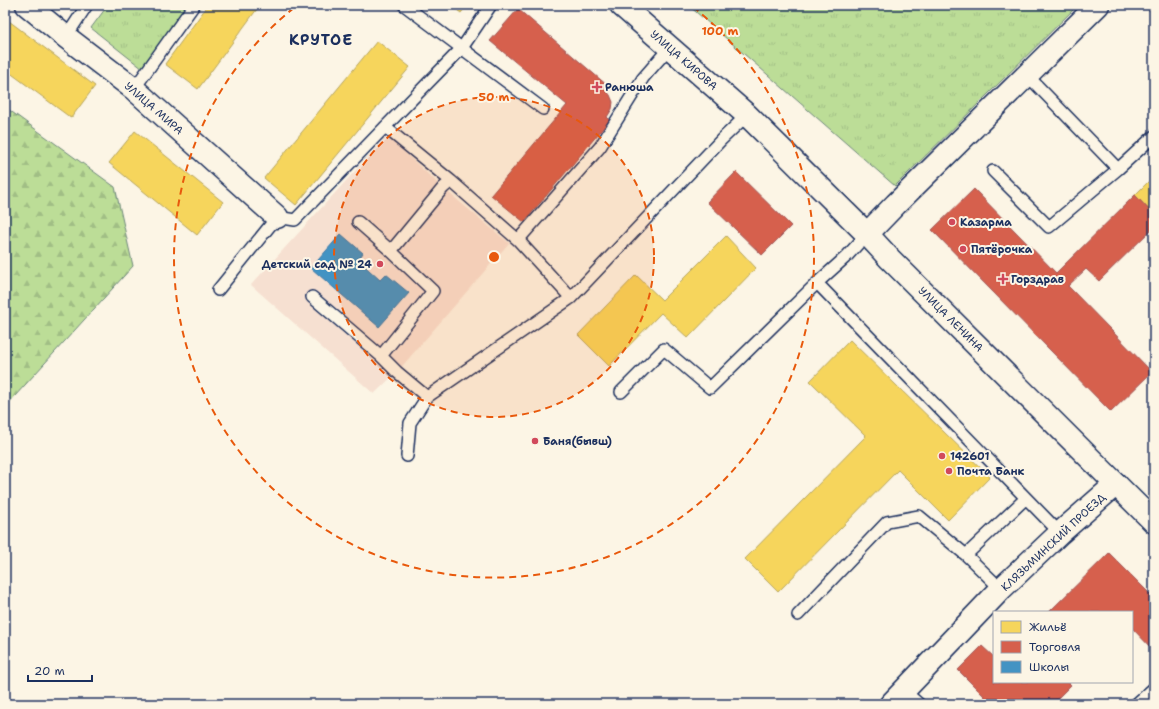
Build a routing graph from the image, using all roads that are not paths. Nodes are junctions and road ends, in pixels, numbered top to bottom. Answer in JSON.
{"nodes":[{"id":1,"x":27,"y":5,"type":"edge"},
{"id":2,"x":87,"y":5,"type":"edge"},
{"id":3,"x":194,"y":5,"type":"edge"},
{"id":4,"x":404,"y":5,"type":"edge"},
{"id":5,"x":491,"y":5,"type":"edge"},
{"id":6,"x":621,"y":5,"type":"edge"},
{"id":7,"x":1098,"y":5,"type":"edge"},
{"id":8,"x":66,"y":37,"type":"junction"},
{"id":9,"x":670,"y":47,"type":"junction"},
{"id":10,"x":462,"y":48,"type":"junction"},
{"id":11,"x":1027,"y":75,"type":"junction"},
{"id":12,"x":134,"y":90,"type":"junction"},
{"id":13,"x":543,"y":110,"type":"dead end"},
{"id":14,"x":747,"y":115,"type":"junction"},
{"id":15,"x":385,"y":127,"type":"junction"},
{"id":16,"x":1154,"y":136,"type":"edge"},
{"id":17,"x":1118,"y":169,"type":"junction"},
{"id":18,"x":993,"y":171,"type":"dead end"},
{"id":19,"x":451,"y":181,"type":"junction"},
{"id":20,"x":277,"y":217,"type":"junction"},
{"id":21,"x":358,"y":222,"type":"dead end"},
{"id":22,"x":867,"y":234,"type":"junction"},
{"id":23,"x":518,"y":240,"type":"junction"},
{"id":24,"x":391,"y":251,"type":"junction"},
{"id":25,"x":817,"y":282,"type":"junction"},
{"id":26,"x":218,"y":290,"type":"dead end"},
{"id":27,"x":312,"y":297,"type":"dead end"},
{"id":28,"x":572,"y":298,"type":"junction"},
{"id":29,"x":381,"y":356,"type":"junction"},
{"id":30,"x":622,"y":392,"type":"dead end"},
{"id":31,"x":427,"y":397,"type":"junction"},
{"id":32,"x":407,"y":456,"type":"dead end"},
{"id":33,"x":1116,"y":484,"type":"junction"},
{"id":34,"x":1026,"y":498,"type":"junction"},
{"id":35,"x":1154,"y":522,"type":"edge"},
{"id":36,"x":1060,"y":533,"type":"junction"},
{"id":37,"x":966,"y":555,"type":"junction"},
{"id":38,"x":1001,"y":589,"type":"junction"},
{"id":39,"x":798,"y":615,"type":"dead end"},
{"id":40,"x":1154,"y":688,"type":"edge"},
{"id":41,"x":905,"y":700,"type":"edge"},
{"id":42,"x":1136,"y":704,"type":"edge"}],
"edges":[{"from":1,"to":8,"type":"street","name":"УЛИЦА МИРА"},
{"from":2,"to":8,"type":"lane"},
{"from":3,"to":12,"type":"lane"},
{"from":4,"to":10,"type":"lane"},
{"from":5,"to":10,"type":"lane"},
{"from":6,"to":9,"type":"street","name":"УЛИЦА КИРОВА"},
{"from":7,"to":11,"type":"street"},
{"from":8,"to":12,"type":"street","name":"УЛИЦА МИРА"},
{"from":9,"to":14,"type":"street","name":"УЛИЦА КИРОВА"},
{"from":9,"to":23,"type":"lane"},
{"from":10,"to":13,"type":"lane"},
{"from":10,"to":15,"type":"lane"},
{"from":11,"to":17,"type":"lane"},
{"from":11,"to":22,"type":"street"},
{"from":12,"to":20,"type":"street","name":"УЛИЦА МИРА"},
{"from":14,"to":22,"type":"street","name":"УЛИЦА ЛЕНИНА"},
{"from":14,"to":28,"type":"lane"},
{"from":15,"to":19,"type":"lane"},
{"from":15,"to":20,"type":"lane"},
{"from":16,"to":17,"type":"lane"},
{"from":17,"to":18,"type":"lane"},
{"from":19,"to":23,"type":"lane"},
{"from":19,"to":24,"type":"lane"},
{"from":20,"to":26,"type":"lane"},
{"from":21,"to":24,"type":"lane"},
{"from":22,"to":25,"type":"lane"},
{"from":22,"to":33,"type":"street","name":"УЛИЦА ЛЕНИНА"},
{"from":23,"to":28,"type":"lane"},
{"from":24,"to":29,"type":"lane"},
{"from":25,"to":30,"type":"lane"},
{"from":25,"to":34,"type":"lane"},
{"from":27,"to":29,"type":"lane"},
{"from":28,"to":31,"type":"lane"},
{"from":29,"to":31,"type":"lane"},
{"from":31,"to":32,"type":"lane"},
{"from":33,"to":35,"type":"street","name":"УЛИЦА ЛЕНИНА"},
{"from":33,"to":36,"type":"street","name":"КЛЯЗЬМИНСКИЙ ПРОЕЗД"},
{"from":34,"to":36,"type":"lane"},
{"from":34,"to":37,"type":"lane"},
{"from":36,"to":38,"type":"street","name":"КЛЯЗЬМИНСКИЙ ПРОЕЗД"},
{"from":37,"to":38,"type":"lane"},
{"from":37,"to":39,"type":"lane"},
{"from":38,"to":41,"type":"street","name":"КЛЯЗЬМИНСКИЙ ПРОЕЗД"},
{"from":40,"to":42,"type":"lane"}]}
